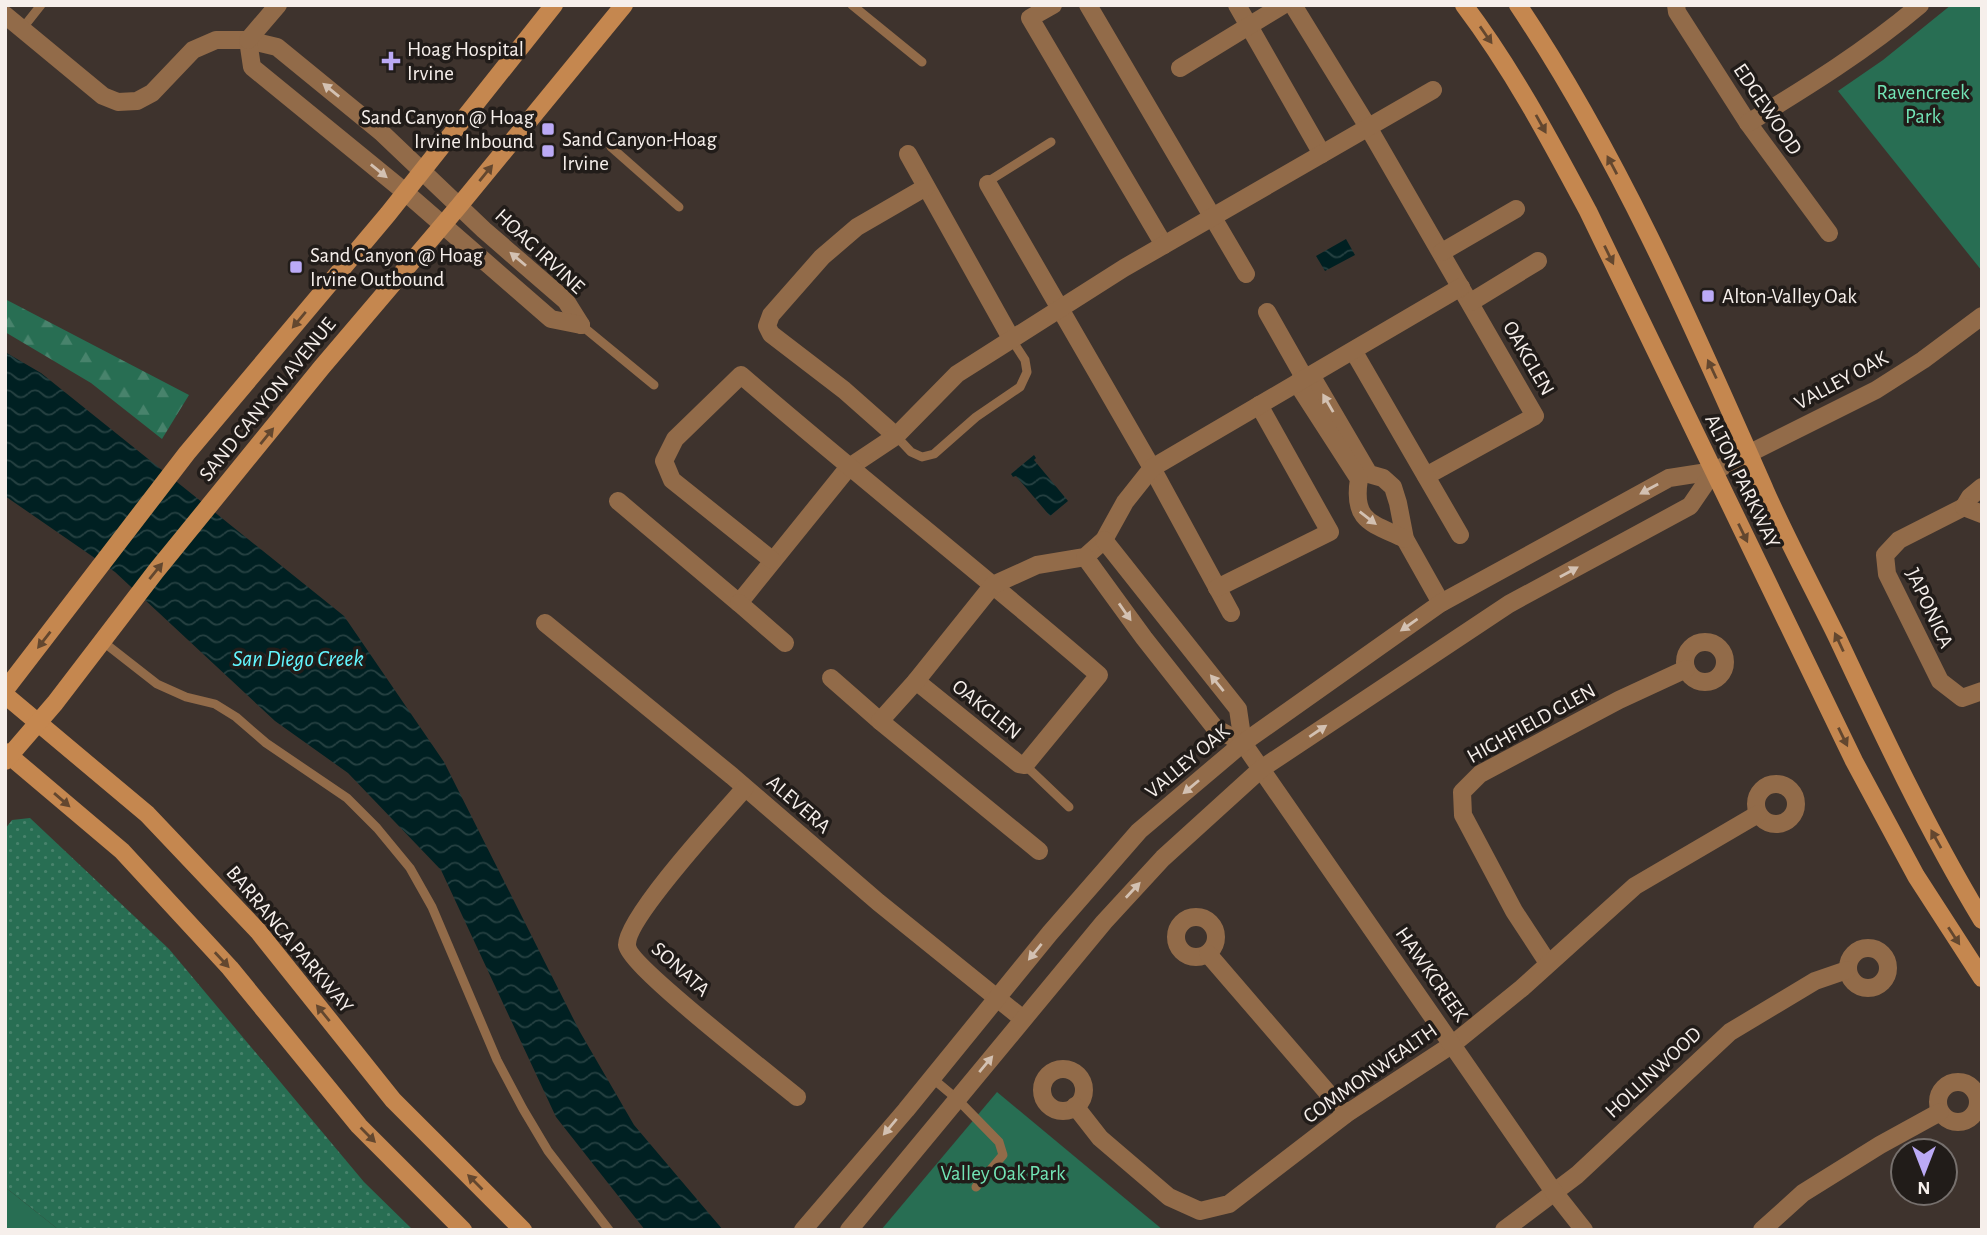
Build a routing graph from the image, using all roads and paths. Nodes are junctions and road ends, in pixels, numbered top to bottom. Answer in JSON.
{"nodes":[{"id":1,"x":41,"y":5,"type":"edge"},
{"id":2,"x":278,"y":5,"type":"edge"},
{"id":3,"x":554,"y":5,"type":"edge"},
{"id":4,"x":624,"y":5,"type":"edge"},
{"id":5,"x":852,"y":5,"type":"edge"},
{"id":6,"x":1053,"y":5,"type":"edge"},
{"id":7,"x":1088,"y":5,"type":"edge"},
{"id":8,"x":1237,"y":5,"type":"edge"},
{"id":9,"x":1283,"y":5,"type":"edge"},
{"id":10,"x":1293,"y":5,"type":"edge"},
{"id":11,"x":1464,"y":5,"type":"edge"},
{"id":12,"x":1517,"y":5,"type":"edge"},
{"id":13,"x":1676,"y":5,"type":"edge"},
{"id":14,"x":1920,"y":5,"type":"edge"},
{"id":15,"x":5,"y":15,"type":"edge"},
{"id":16,"x":1248,"y":25,"type":"junction"},
{"id":17,"x":22,"y":29,"type":"junction"},
{"id":18,"x":248,"y":40,"type":"junction"},
{"id":19,"x":922,"y":62,"type":"dead end"},
{"id":20,"x":1180,"y":68,"type":"dead end"},
{"id":21,"x":1433,"y":90,"type":"dead end"},
{"id":22,"x":1748,"y":123,"type":"junction"},
{"id":23,"x":1368,"y":127,"type":"junction"},
{"id":24,"x":1051,"y":142,"type":"dead end"},
{"id":25,"x":611,"y":147,"type":"dead end"},
{"id":26,"x":908,"y":154,"type":"dead end"},
{"id":27,"x":1322,"y":154,"type":"junction"},
{"id":28,"x":421,"y":171,"type":"junction"},
{"id":29,"x":988,"y":184,"type":"joint"},
{"id":30,"x":926,"y":187,"type":"junction"},
{"id":31,"x":405,"y":192,"type":"junction"},
{"id":32,"x":459,"y":206,"type":"junction"},
{"id":33,"x":679,"y":207,"type":"dead end"},
{"id":34,"x":1516,"y":209,"type":"dead end"},
{"id":35,"x":1212,"y":218,"type":"junction"},
{"id":36,"x":442,"y":225,"type":"junction"},
{"id":37,"x":1829,"y":233,"type":"dead end"},
{"id":38,"x":1164,"y":245,"type":"junction"},
{"id":39,"x":1442,"y":252,"type":"junction"},
{"id":40,"x":1538,"y":261,"type":"dead end"},
{"id":41,"x":1246,"y":274,"type":"dead end"},
{"id":42,"x":1466,"y":295,"type":"junction"},
{"id":43,"x":1058,"y":309,"type":"junction"},
{"id":44,"x":1267,"y":312,"type":"dead end"},
{"id":45,"x":1982,"y":316,"type":"edge"},
{"id":46,"x":581,"y":325,"type":"junction"},
{"id":47,"x":1013,"y":340,"type":"junction"},
{"id":48,"x":1354,"y":352,"type":"junction"},
{"id":49,"x":1304,"y":379,"type":"junction"},
{"id":50,"x":654,"y":385,"type":"dead end"},
{"id":51,"x":1259,"y":405,"type":"junction"},
{"id":52,"x":896,"y":436,"type":"junction"},
{"id":53,"x":1750,"y":454,"type":"junction"},
{"id":54,"x":848,"y":468,"type":"junction"},
{"id":55,"x":1152,"y":468,"type":"junction"},
{"id":56,"x":1714,"y":471,"type":"junction"},
{"id":57,"x":1426,"y":476,"type":"junction"},
{"id":58,"x":1364,"y":477,"type":"junction"},
{"id":59,"x":1982,"y":487,"type":"edge"},
{"id":60,"x":618,"y":501,"type":"dead end"},
{"id":61,"x":1964,"y":507,"type":"junction"},
{"id":62,"x":1982,"y":514,"type":"edge"},
{"id":63,"x":1460,"y":535,"type":"dead end"},
{"id":64,"x":1405,"y":539,"type":"junction"},
{"id":65,"x":1104,"y":540,"type":"junction"},
{"id":66,"x":1086,"y":557,"type":"junction"},
{"id":67,"x":772,"y":560,"type":"junction"},
{"id":68,"x":993,"y":585,"type":"junction"},
{"id":69,"x":1217,"y":588,"type":"junction"},
{"id":70,"x":739,"y":603,"type":"junction"},
{"id":71,"x":1441,"y":603,"type":"junction"},
{"id":72,"x":1231,"y":613,"type":"dead end"},
{"id":73,"x":1168,"y":622,"type":"junction"},
{"id":74,"x":545,"y":623,"type":"dead end"},
{"id":75,"x":1144,"y":638,"type":"junction"},
{"id":76,"x":101,"y":641,"type":"junction"},
{"id":77,"x":785,"y":643,"type":"dead end"},
{"id":78,"x":1686,"y":669,"type":"dead end"},
{"id":79,"x":831,"y":678,"type":"dead end"},
{"id":80,"x":916,"y":681,"type":"junction"},
{"id":81,"x":1982,"y":691,"type":"edge"},
{"id":82,"x":5,"y":693,"type":"edge"},
{"id":83,"x":880,"y":721,"type":"junction"},
{"id":84,"x":37,"y":724,"type":"junction"},
{"id":85,"x":1243,"y":743,"type":"junction"},
{"id":86,"x":7,"y":756,"type":"edge"},
{"id":87,"x":1025,"y":765,"type":"junction"},
{"id":88,"x":1261,"y":769,"type":"junction"},
{"id":89,"x":745,"y":788,"type":"junction"},
{"id":90,"x":1069,"y":807,"type":"dead end"},
{"id":91,"x":1758,"y":814,"type":"dead end"},
{"id":92,"x":1039,"y":851,"type":"dead end"},
{"id":93,"x":1982,"y":920,"type":"edge"},
{"id":94,"x":1208,"y":954,"type":"dead end"},
{"id":95,"x":1548,"y":962,"type":"junction"},
{"id":96,"x":1847,"y":970,"type":"dead end"},
{"id":97,"x":1982,"y":978,"type":"edge"},
{"id":98,"x":997,"y":999,"type":"junction"},
{"id":99,"x":1023,"y":1020,"type":"junction"},
{"id":100,"x":1453,"y":1044,"type":"junction"},
{"id":101,"x":932,"y":1078,"type":"junction"},
{"id":102,"x":797,"y":1097,"type":"dead end"},
{"id":103,"x":957,"y":1099,"type":"junction"},
{"id":104,"x":1075,"y":1107,"type":"dead end"},
{"id":105,"x":1940,"y":1112,"type":"dead end"},
{"id":106,"x":1346,"y":1114,"type":"junction"},
{"id":107,"x":976,"y":1187,"type":"dead end"},
{"id":108,"x":1553,"y":1192,"type":"junction"},
{"id":109,"x":463,"y":1230,"type":"edge"},
{"id":110,"x":523,"y":1230,"type":"edge"},
{"id":111,"x":609,"y":1230,"type":"edge"},
{"id":112,"x":803,"y":1230,"type":"edge"},
{"id":113,"x":849,"y":1230,"type":"edge"},
{"id":114,"x":1504,"y":1230,"type":"edge"},
{"id":115,"x":1584,"y":1230,"type":"edge"},
{"id":116,"x":1762,"y":1230,"type":"edge"}],
"edges":[{"from":1,"to":17,"type":"lane"},
{"from":2,"to":18,"type":"street"},
{"from":3,"to":28,"type":"main road","name":"SAND CANYON AVENUE"},
{"from":32,"to":4,"type":"main road","name":"SAND CANYON AVENUE","one_way":true},
{"from":5,"to":19,"type":"lane"},
{"from":6,"to":38,"type":"street"},
{"from":7,"to":35,"type":"street"},
{"from":8,"to":16,"type":"street"},
{"from":9,"to":16,"type":"street"},
{"from":10,"to":23,"type":"street","name":"OAKGLEN"},
{"from":11,"to":56,"type":"main road","name":"ALTON PARKWAY","one_way":true},
{"from":53,"to":12,"type":"main road","name":"ALTON PARKWAY","one_way":true},
{"from":13,"to":22,"type":"street","name":"EDGEWOOD"},
{"from":14,"to":22,"type":"street"},
{"from":15,"to":17,"type":"street","name":"HOAG IRVINE"},
{"from":16,"to":20,"type":"street"},
{"from":16,"to":27,"type":"street"},
{"from":17,"to":18,"type":"street","name":"HOAG IRVINE"},
{"from":28,"to":18,"type":"street","name":"HOAG IRVINE","one_way":true},
{"from":18,"to":31,"type":"street","name":"HOAG IRVINE","one_way":true},
{"from":21,"to":23,"type":"street"},
{"from":22,"to":37,"type":"street","name":"EDGEWOOD"},
{"from":23,"to":27,"type":"street"},
{"from":23,"to":39,"type":"street","name":"OAKGLEN"},
{"from":24,"to":29,"type":"lane"},
{"from":25,"to":33,"type":"lane"},
{"from":26,"to":30,"type":"street"},
{"from":27,"to":35,"type":"street"},
{"from":28,"to":31,"type":"main road","name":"SAND CANYON AVENUE"},
{"from":28,"to":32,"type":"street","name":"HOAG IRVINE"},
{"from":29,"to":43,"type":"street"},
{"from":30,"to":47,"type":"street"},
{"from":30,"to":52,"type":"street"},
{"from":31,"to":36,"type":"street","name":"HOAG IRVINE"},
{"from":31,"to":82,"type":"main road","name":"SAND CANYON AVENUE","one_way":true},
{"from":32,"to":36,"type":"main road","name":"SAND CANYON AVENUE"},
{"from":46,"to":32,"type":"street","name":"HOAG IRVINE","one_way":true},
{"from":34,"to":39,"type":"street"},
{"from":35,"to":38,"type":"street"},
{"from":35,"to":41,"type":"street"},
{"from":36,"to":46,"type":"street","name":"HOAG IRVINE"},
{"from":76,"to":36,"type":"main road","name":"SAND CANYON AVENUE","one_way":true},
{"from":38,"to":43,"type":"street"},
{"from":39,"to":42,"type":"street","name":"OAKGLEN"},
{"from":40,"to":42,"type":"street"},
{"from":42,"to":48,"type":"street"},
{"from":42,"to":57,"type":"street","name":"OAKGLEN"},
{"from":43,"to":47,"type":"street"},
{"from":43,"to":55,"type":"street"},
{"from":44,"to":49,"type":"street"},
{"from":45,"to":53,"type":"street","name":"VALLEY OAK"},
{"from":46,"to":50,"type":"lane"},
{"from":47,"to":52,"type":"street"},
{"from":47,"to":52,"type":"lane"},
{"from":48,"to":49,"type":"street"},
{"from":48,"to":57,"type":"street"},
{"from":49,"to":51,"type":"street"},
{"from":49,"to":58,"type":"street"},
{"from":51,"to":55,"type":"street"},
{"from":51,"to":69,"type":"street"},
{"from":52,"to":54,"type":"street"},
{"from":53,"to":56,"type":"street","name":"VALLEY OAK"},
{"from":93,"to":53,"type":"main road","name":"ALTON PARKWAY","one_way":true},
{"from":54,"to":67,"type":"street"},
{"from":54,"to":67,"type":"street","name":"OAKGLEN"},
{"from":54,"to":68,"type":"street","name":"OAKGLEN"},
{"from":55,"to":65,"type":"street"},
{"from":55,"to":69,"type":"street"},
{"from":56,"to":71,"type":"street","name":"VALLEY OAK","one_way":true},
{"from":88,"to":56,"type":"street","one_way":true},
{"from":56,"to":97,"type":"main road","name":"ALTON PARKWAY","one_way":true},
{"from":57,"to":63,"type":"street"},
{"from":58,"to":64,"type":"street"},
{"from":58,"to":64,"type":"street","one_way":true},
{"from":59,"to":61,"type":"street"},
{"from":60,"to":70,"type":"street"},
{"from":61,"to":62,"type":"street"},
{"from":61,"to":81,"type":"street","name":"JAPONICA"},
{"from":64,"to":71,"type":"street"},
{"from":65,"to":66,"type":"street"},
{"from":65,"to":73,"type":"street"},
{"from":66,"to":68,"type":"street"},
{"from":66,"to":75,"type":"street","one_way":true},
{"from":67,"to":70,"type":"street"},
{"from":68,"to":80,"type":"street"},
{"from":68,"to":87,"type":"street","name":"OAKGLEN"},
{"from":69,"to":72,"type":"street"},
{"from":70,"to":77,"type":"street"},
{"from":71,"to":85,"type":"street","name":"VALLEY OAK","one_way":true},
{"from":73,"to":75,"type":"street"},
{"from":85,"to":73,"type":"street","one_way":true},
{"from":74,"to":89,"type":"street","name":"ALEVERA"},
{"from":75,"to":85,"type":"street"},
{"from":76,"to":84,"type":"main road","name":"SAND CANYON AVENUE"},
{"from":76,"to":111,"type":"lane"},
{"from":78,"to":95,"type":"street","name":"HIGHFIELD GLEN"},
{"from":79,"to":83,"type":"street"},
{"from":80,"to":83,"type":"street"},
{"from":80,"to":87,"type":"street","name":"OAKGLEN"},
{"from":82,"to":84,"type":"main road","name":"BARRANCA PARKWAY"},
{"from":83,"to":92,"type":"street"},
{"from":84,"to":86,"type":"main road","name":"SAND CANYON AVENUE"},
{"from":110,"to":84,"type":"main road","name":"BARRANCA PARKWAY","one_way":true},
{"from":85,"to":88,"type":"street","name":"HAWKCREEK"},
{"from":85,"to":98,"type":"street","name":"VALLEY OAK","one_way":true},
{"from":86,"to":109,"type":"main road","one_way":true},
{"from":87,"to":90,"type":"lane"},
{"from":99,"to":88,"type":"street","one_way":true},
{"from":88,"to":100,"type":"street","name":"HAWKCREEK"},
{"from":89,"to":98,"type":"street","name":"ALEVERA"},
{"from":89,"to":102,"type":"street","name":"SONATA"},
{"from":91,"to":95,"type":"street","name":"COMMONWEALTH"},
{"from":94,"to":106,"type":"street"},
{"from":95,"to":100,"type":"street","name":"COMMONWEALTH"},
{"from":96,"to":108,"type":"street","name":"HOLLINWOOD"},
{"from":98,"to":99,"type":"street","name":"ALEVERA"},
{"from":98,"to":101,"type":"street","name":"VALLEY OAK"},
{"from":103,"to":99,"type":"street","one_way":true},
{"from":100,"to":106,"type":"street","name":"COMMONWEALTH"},
{"from":100,"to":108,"type":"street","name":"HAWKCREEK"},
{"from":101,"to":103,"type":"lane"},
{"from":101,"to":112,"type":"street","name":"VALLEY OAK","one_way":true},
{"from":103,"to":107,"type":"lane"},
{"from":103,"to":113,"type":"street"},
{"from":104,"to":106,"type":"street","name":"COMMONWEALTH"},
{"from":105,"to":116,"type":"street"},
{"from":108,"to":114,"type":"street","name":"HOLLINWOOD"},
{"from":108,"to":115,"type":"street","name":"HAWKCREEK"}]}
